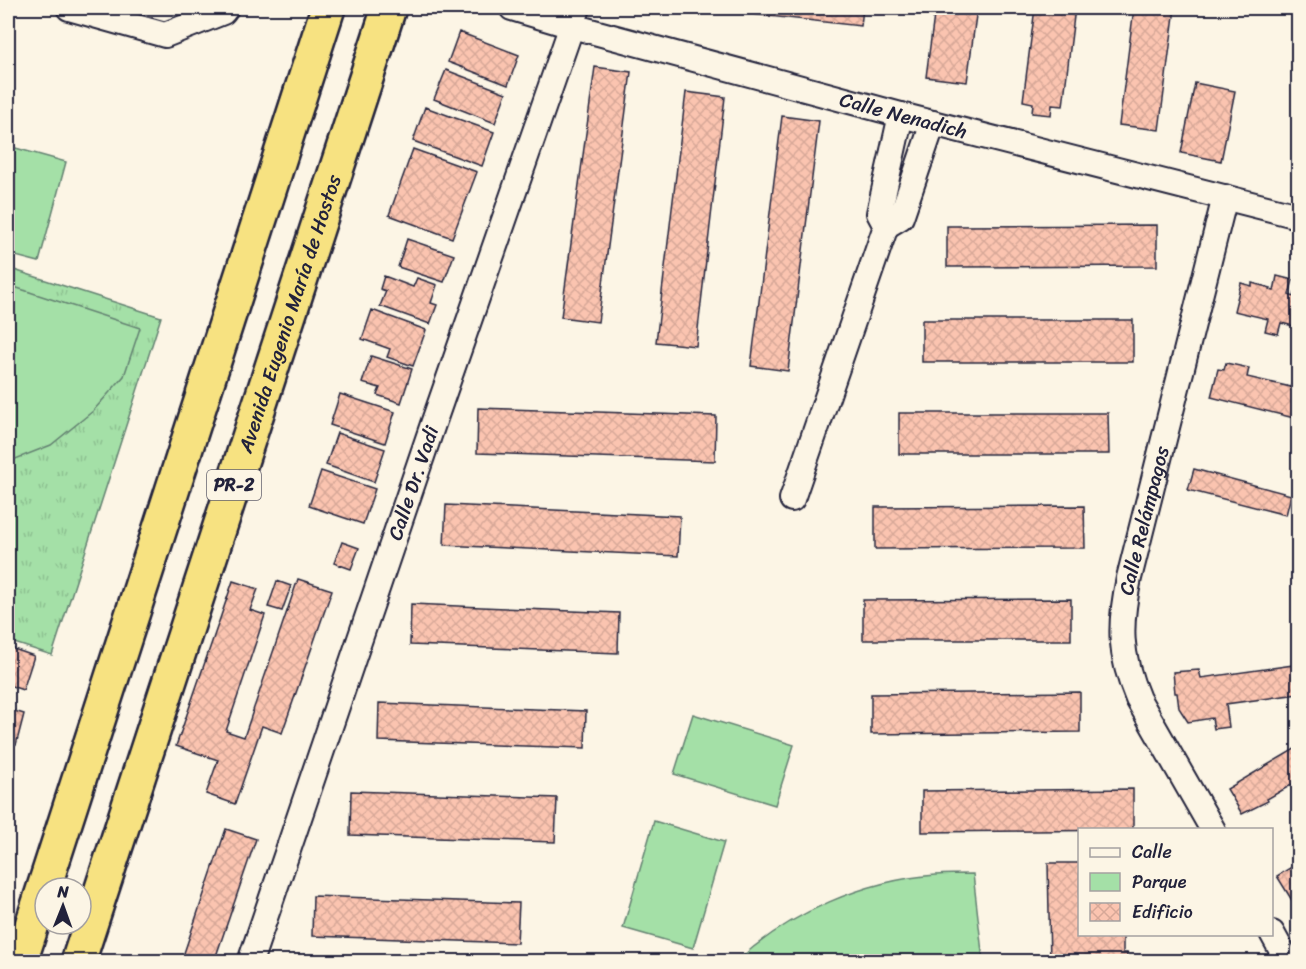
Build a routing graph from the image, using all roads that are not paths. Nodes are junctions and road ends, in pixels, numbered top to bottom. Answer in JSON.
{"nodes":[{"id":1,"x":69,"y":8,"type":"edge"},
{"id":2,"x":226,"y":8,"type":"edge"},
{"id":3,"x":328,"y":8,"type":"edge"},
{"id":4,"x":390,"y":8,"type":"edge"},
{"id":5,"x":512,"y":8,"type":"edge"},
{"id":6,"x":575,"y":17,"type":"edge"},
{"id":7,"x":901,"y":115,"type":"junction"},
{"id":8,"x":933,"y":123,"type":"junction"},
{"id":9,"x":1226,"y":197,"type":"junction"},
{"id":10,"x":1299,"y":216,"type":"edge"},
{"id":11,"x":886,"y":226,"type":"junction"},
{"id":12,"x":792,"y":500,"type":"dead end"},
{"id":13,"x":1212,"y":828,"type":"edge"},
{"id":14,"x":1273,"y":935,"type":"edge"},
{"id":15,"x":20,"y":962,"type":"edge"},
{"id":16,"x":78,"y":962,"type":"edge"},
{"id":17,"x":250,"y":962,"type":"edge"},
{"id":18,"x":1288,"y":962,"type":"edge"}],
"edges":[{"from":1,"to":2,"type":"street"},
{"from":3,"to":15,"type":"highway","number":"PR-2"},
{"from":4,"to":16,"type":"highway","name":"Avenida Eugenio María de Hostos","number":"PR-2"},
{"from":5,"to":6,"type":"street","name":"Calle Nenadich"},
{"from":6,"to":7,"type":"street","name":"Calle Nenadich"},
{"from":6,"to":17,"type":"street","name":"Calle Dr. Vadi"},
{"from":7,"to":8,"type":"street","name":"Calle Nenadich"},
{"from":7,"to":11,"type":"street"},
{"from":8,"to":9,"type":"street","name":"Calle Nenadich"},
{"from":8,"to":11,"type":"street"},
{"from":9,"to":10,"type":"street","name":"Calle Nenadich"},
{"from":9,"to":13,"type":"street","name":"Calle Relámpagos"},
{"from":11,"to":12,"type":"street"},
{"from":14,"to":18,"type":"street"}]}
